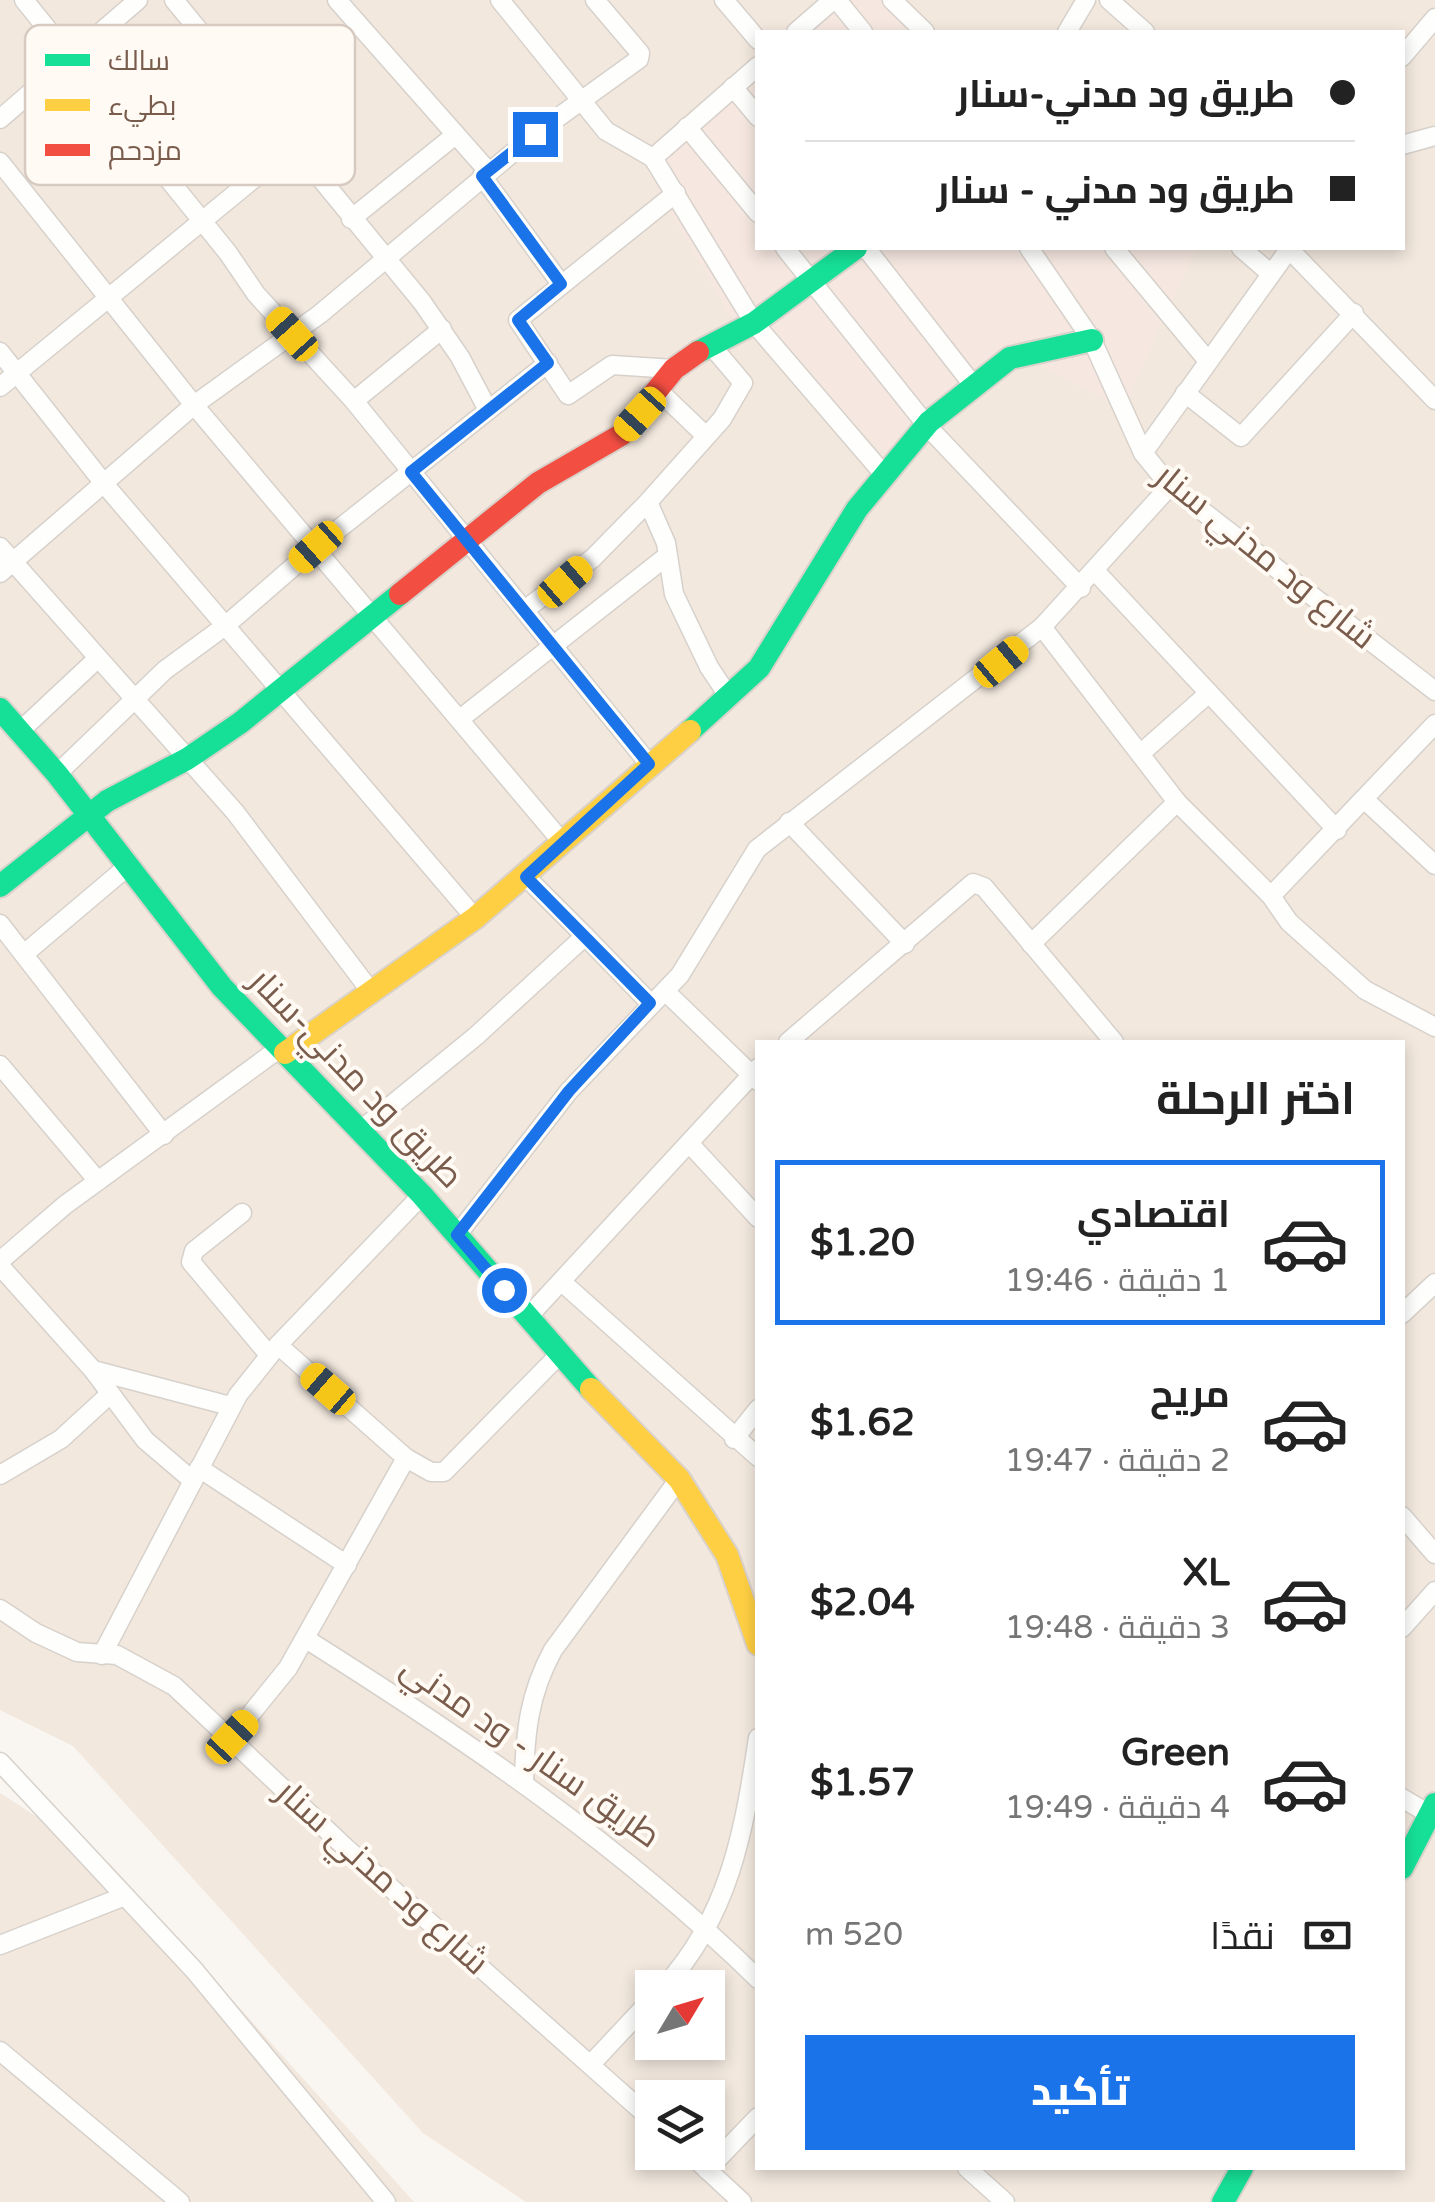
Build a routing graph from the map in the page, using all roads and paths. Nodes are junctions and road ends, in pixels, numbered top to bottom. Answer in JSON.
{"nodes":[{"id":1,"x":24,"y":0,"type":"edge"},
{"id":2,"x":138,"y":0,"type":"edge"},
{"id":3,"x":174,"y":0,"type":"edge"},
{"id":4,"x":337,"y":0,"type":"edge"},
{"id":5,"x":594,"y":0,"type":"edge"},
{"id":6,"x":724,"y":0,"type":"edge"},
{"id":7,"x":835,"y":0,"type":"edge"},
{"id":8,"x":892,"y":0,"type":"edge"},
{"id":9,"x":1086,"y":0,"type":"edge"},
{"id":10,"x":1109,"y":0,"type":"edge"},
{"id":11,"x":512,"y":4,"type":"edge"},
{"id":12,"x":1435,"y":18,"type":"edge"},
{"id":13,"x":44,"y":25,"type":"edge"},
{"id":14,"x":110,"y":25,"type":"edge"},
{"id":15,"x":194,"y":25,"type":"edge"},
{"id":16,"x":803,"y":30,"type":"edge"},
{"id":17,"x":862,"y":30,"type":"edge"},
{"id":18,"x":923,"y":30,"type":"edge"},
{"id":19,"x":1068,"y":30,"type":"edge"},
{"id":20,"x":1144,"y":30,"type":"edge"},
{"id":21,"x":755,"y":36,"type":"edge"},
{"id":22,"x":1405,"y":53,"type":"edge"},
{"id":23,"x":755,"y":69,"type":"edge"},
{"id":24,"x":733,"y":87,"type":"junction"},
{"id":25,"x":25,"y":99,"type":"edge"},
{"id":26,"x":581,"y":99,"type":"junction"},
{"id":27,"x":755,"y":113,"type":"edge"},
{"id":28,"x":0,"y":119,"type":"edge"},
{"id":29,"x":687,"y":127,"type":"junction"},
{"id":30,"x":454,"y":136,"type":"junction"},
{"id":31,"x":1435,"y":136,"type":"edge"},
{"id":32,"x":1405,"y":144,"type":"edge"},
{"id":33,"x":652,"y":158,"type":"junction"},
{"id":34,"x":0,"y":162,"type":"edge"},
{"id":35,"x":485,"y":173,"type":"junction"},
{"id":36,"x":171,"y":185,"type":"edge"},
{"id":37,"x":245,"y":185,"type":"edge"},
{"id":38,"x":323,"y":185,"type":"edge"},
{"id":39,"x":676,"y":193,"type":"junction"},
{"id":40,"x":755,"y":209,"type":"edge"},
{"id":41,"x":351,"y":218,"type":"junction"},
{"id":42,"x":200,"y":221,"type":"junction"},
{"id":43,"x":788,"y":250,"type":"edge"},
{"id":44,"x":854,"y":250,"type":"edge"},
{"id":45,"x":868,"y":250,"type":"edge"},
{"id":46,"x":1030,"y":250,"type":"edge"},
{"id":47,"x":1116,"y":250,"type":"edge"},
{"id":48,"x":1243,"y":250,"type":"edge"},
{"id":49,"x":1288,"y":250,"type":"edge"},
{"id":50,"x":1292,"y":250,"type":"edge"},
{"id":51,"x":384,"y":257,"type":"junction"},
{"id":52,"x":1270,"y":273,"type":"junction"},
{"id":53,"x":814,"y":282,"type":"junction"},
{"id":54,"x":561,"y":284,"type":"junction"},
{"id":55,"x":106,"y":298,"type":"junction"},
{"id":56,"x":1354,"y":313,"type":"junction"},
{"id":57,"x":754,"y":323,"type":"junction"},
{"id":58,"x":442,"y":329,"type":"junction"},
{"id":59,"x":292,"y":334,"type":"junction"},
{"id":60,"x":1092,"y":340,"type":"junction"},
{"id":61,"x":710,"y":344,"type":"junction"},
{"id":62,"x":0,"y":352,"type":"edge"},
{"id":63,"x":1208,"y":361,"type":"junction"},
{"id":64,"x":548,"y":363,"type":"junction"},
{"id":65,"x":674,"y":369,"type":"junction"},
{"id":66,"x":18,"y":374,"type":"junction"},
{"id":67,"x":973,"y":385,"type":"junction"},
{"id":68,"x":0,"y":387,"type":"edge"},
{"id":69,"x":660,"y":392,"type":"junction"},
{"id":70,"x":1185,"y":394,"type":"junction"},
{"id":71,"x":1435,"y":400,"type":"edge"},
{"id":72,"x":354,"y":401,"type":"junction"},
{"id":73,"x":194,"y":404,"type":"junction"},
{"id":74,"x":488,"y":410,"type":"junction"},
{"id":75,"x":928,"y":427,"type":"junction"},
{"id":76,"x":706,"y":436,"type":"junction"},
{"id":77,"x":1143,"y":453,"type":"junction"},
{"id":78,"x":881,"y":471,"type":"junction"},
{"id":79,"x":411,"y":472,"type":"junction"},
{"id":80,"x":106,"y":486,"type":"junction"},
{"id":81,"x":1170,"y":486,"type":"junction"},
{"id":82,"x":648,"y":502,"type":"junction"},
{"id":83,"x":467,"y":544,"type":"junction"},
{"id":84,"x":316,"y":547,"type":"junction"},
{"id":85,"x":667,"y":556,"type":"junction"},
{"id":86,"x":4,"y":560,"type":"edge"},
{"id":87,"x":1096,"y":572,"type":"junction"},
{"id":88,"x":1081,"y":588,"type":"junction"},
{"id":89,"x":526,"y":610,"type":"junction"},
{"id":90,"x":372,"y":614,"type":"junction"},
{"id":91,"x":225,"y":626,"type":"junction"},
{"id":92,"x":1042,"y":627,"type":"junction"},
{"id":93,"x":554,"y":644,"type":"junction"},
{"id":94,"x":97,"y":659,"type":"junction"},
{"id":95,"x":283,"y":690,"type":"junction"},
{"id":96,"x":1435,"y":691,"type":"edge"},
{"id":97,"x":1209,"y":693,"type":"junction"},
{"id":98,"x":134,"y":696,"type":"junction"},
{"id":99,"x":729,"y":696,"type":"junction"},
{"id":100,"x":460,"y":720,"type":"junction"},
{"id":101,"x":1435,"y":724,"type":"edge"},
{"id":102,"x":8,"y":726,"type":"edge"},
{"id":103,"x":1140,"y":754,"type":"junction"},
{"id":104,"x":187,"y":758,"type":"junction"},
{"id":105,"x":649,"y":764,"type":"junction"},
{"id":106,"x":57,"y":774,"type":"junction"},
{"id":107,"x":1366,"y":800,"type":"junction"},
{"id":108,"x":1177,"y":802,"type":"junction"},
{"id":109,"x":88,"y":818,"type":"junction"},
{"id":110,"x":789,"y":822,"type":"junction"},
{"id":111,"x":1337,"y":830,"type":"junction"},
{"id":112,"x":563,"y":843,"type":"junction"},
{"id":113,"x":1435,"y":865,"type":"edge"},
{"id":114,"x":127,"y":868,"type":"junction"},
{"id":115,"x":526,"y":877,"type":"junction"},
{"id":116,"x":0,"y":886,"type":"edge"},
{"id":117,"x":1271,"y":896,"type":"junction"},
{"id":118,"x":475,"y":918,"type":"junction"},
{"id":119,"x":0,"y":924,"type":"edge"},
{"id":120,"x":585,"y":936,"type":"junction"},
{"id":121,"x":905,"y":944,"type":"junction"},
{"id":122,"x":1031,"y":944,"type":"junction"},
{"id":123,"x":24,"y":954,"type":"junction"},
{"id":124,"x":369,"y":989,"type":"junction"},
{"id":125,"x":658,"y":998,"type":"junction"},
{"id":126,"x":1435,"y":1027,"type":"edge"},
{"id":127,"x":1105,"y":1039,"type":"edge"},
{"id":128,"x":790,"y":1040,"type":"edge"},
{"id":129,"x":283,"y":1051,"type":"junction"},
{"id":130,"x":0,"y":1064,"type":"edge"},
{"id":131,"x":755,"y":1075,"type":"edge"},
{"id":132,"x":361,"y":1130,"type":"junction"},
{"id":133,"x":164,"y":1136,"type":"junction"},
{"id":134,"x":688,"y":1143,"type":"junction"},
{"id":135,"x":98,"y":1181,"type":"junction"},
{"id":136,"x":422,"y":1195,"type":"junction"},
{"id":137,"x":242,"y":1214,"type":"dead end"},
{"id":138,"x":755,"y":1215,"type":"edge"},
{"id":139,"x":457,"y":1235,"type":"junction"},
{"id":140,"x":0,"y":1264,"type":"edge"},
{"id":141,"x":564,"y":1283,"type":"junction"},
{"id":142,"x":1435,"y":1283,"type":"edge"},
{"id":143,"x":1405,"y":1311,"type":"edge"},
{"id":144,"x":527,"y":1318,"type":"junction"},
{"id":145,"x":273,"y":1350,"type":"junction"},
{"id":146,"x":558,"y":1356,"type":"junction"},
{"id":147,"x":93,"y":1370,"type":"junction"},
{"id":148,"x":109,"y":1396,"type":"junction"},
{"id":149,"x":230,"y":1406,"type":"junction"},
{"id":150,"x":755,"y":1413,"type":"edge"},
{"id":151,"x":734,"y":1439,"type":"junction"},
{"id":152,"x":755,"y":1456,"type":"edge"},
{"id":153,"x":406,"y":1458,"type":"junction"},
{"id":154,"x":196,"y":1474,"type":"junction"},
{"id":155,"x":0,"y":1475,"type":"edge"},
{"id":156,"x":679,"y":1478,"type":"junction"},
{"id":157,"x":1405,"y":1519,"type":"edge"},
{"id":158,"x":1435,"y":1554,"type":"edge"},
{"id":159,"x":347,"y":1565,"type":"junction"},
{"id":160,"x":1435,"y":1591,"type":"edge"},
{"id":161,"x":0,"y":1609,"type":"edge"},
{"id":162,"x":1405,"y":1625,"type":"edge"},
{"id":163,"x":755,"y":1634,"type":"edge"},
{"id":164,"x":306,"y":1639,"type":"junction"},
{"id":165,"x":102,"y":1655,"type":"junction"},
{"id":166,"x":232,"y":1737,"type":"junction"},
{"id":167,"x":755,"y":1753,"type":"edge"},
{"id":168,"x":0,"y":1762,"type":"edge"},
{"id":169,"x":524,"y":1782,"type":"junction"},
{"id":170,"x":1405,"y":1799,"type":"edge"},
{"id":171,"x":1432,"y":1809,"type":"edge"},
{"id":172,"x":1405,"y":1862,"type":"edge"},
{"id":173,"x":125,"y":1896,"type":"junction"},
{"id":174,"x":708,"y":1931,"type":"junction"},
{"id":175,"x":0,"y":1946,"type":"edge"},
{"id":176,"x":677,"y":1970,"type":"edge"},
{"id":177,"x":755,"y":1976,"type":"edge"},
{"id":178,"x":635,"y":2017,"type":"edge"},
{"id":179,"x":0,"y":2051,"type":"edge"},
{"id":180,"x":591,"y":2064,"type":"junction"},
{"id":181,"x":635,"y":2104,"type":"edge"},
{"id":182,"x":755,"y":2120,"type":"edge"},
{"id":183,"x":725,"y":2151,"type":"edge"},
{"id":184,"x":707,"y":2170,"type":"edge"},
{"id":185,"x":969,"y":2170,"type":"edge"},
{"id":186,"x":1241,"y":2170,"type":"edge"},
{"id":187,"x":1222,"y":2200,"type":"edge"},
{"id":188,"x":180,"y":2202,"type":"edge"},
{"id":189,"x":386,"y":2202,"type":"edge"},
{"id":190,"x":742,"y":2202,"type":"edge"},
{"id":191,"x":1005,"y":2202,"type":"edge"}],
"edges":[{"from":1,"to":13,"type":"street"},
{"from":2,"to":14,"type":"street"},
{"from":3,"to":15,"type":"street"},
{"from":4,"to":30,"type":"street"},
{"from":5,"to":26,"type":"street","name":"طريق ود مدني-سنار"},
{"from":6,"to":21,"type":"street"},
{"from":7,"to":16,"type":"street"},
{"from":7,"to":17,"type":"street"},
{"from":8,"to":18,"type":"street"},
{"from":9,"to":19,"type":"street"},
{"from":10,"to":20,"type":"street"},
{"from":11,"to":26,"type":"street"},
{"from":12,"to":22,"type":"street"},
{"from":23,"to":24,"type":"street"},
{"from":24,"to":27,"type":"street"},
{"from":24,"to":29,"type":"street"},
{"from":25,"to":28,"type":"street"},
{"from":26,"to":33,"type":"street"},
{"from":26,"to":35,"type":"street","name":"طريق ود مدني-سنار"},
{"from":29,"to":33,"type":"street"},
{"from":29,"to":40,"type":"street"},
{"from":30,"to":35,"type":"street"},
{"from":30,"to":41,"type":"street"},
{"from":31,"to":32,"type":"street"},
{"from":33,"to":39,"type":"street"},
{"from":34,"to":55,"type":"street"},
{"from":35,"to":51,"type":"street","name":"طريق ود مدني-سنار"},
{"from":35,"to":54,"type":"street"},
{"from":36,"to":42,"type":"street"},
{"from":37,"to":42,"type":"street"},
{"from":38,"to":41,"type":"street"},
{"from":39,"to":54,"type":"street"},
{"from":39,"to":57,"type":"street"},
{"from":41,"to":51,"type":"street"},
{"from":42,"to":55,"type":"street"},
{"from":42,"to":59,"type":"street"},
{"from":43,"to":53,"type":"street"},
{"from":44,"to":53,"type":"main road"},
{"from":45,"to":67,"type":"street"},
{"from":46,"to":60,"type":"street","name":"شارع ود مدني سنار"},
{"from":47,"to":63,"type":"street"},
{"from":48,"to":52,"type":"street"},
{"from":49,"to":52,"type":"street"},
{"from":50,"to":56,"type":"street"},
{"from":51,"to":58,"type":"street"},
{"from":51,"to":59,"type":"street","name":"طريق ود مدني-سنار"},
{"from":52,"to":63,"type":"street"},
{"from":53,"to":57,"type":"main road"},
{"from":53,"to":75,"type":"street"},
{"from":54,"to":64,"type":"street"},
{"from":55,"to":66,"type":"street"},
{"from":55,"to":73,"type":"street"},
{"from":56,"to":70,"type":"street"},
{"from":56,"to":71,"type":"street"},
{"from":57,"to":61,"type":"main road"},
{"from":57,"to":78,"type":"street"},
{"from":58,"to":72,"type":"street"},
{"from":58,"to":74,"type":"street"},
{"from":59,"to":72,"type":"street"},
{"from":59,"to":73,"type":"street","name":"طريق ود مدني-سنار"},
{"from":60,"to":67,"type":"main road"},
{"from":60,"to":77,"type":"street","name":"شارع ود مدني سنار"},
{"from":61,"to":65,"type":"main road"},
{"from":61,"to":76,"type":"street"},
{"from":62,"to":66,"type":"street"},
{"from":63,"to":70,"type":"street"},
{"from":64,"to":65,"type":"street"},
{"from":64,"to":74,"type":"street"},
{"from":65,"to":69,"type":"main road"},
{"from":66,"to":68,"type":"street"},
{"from":66,"to":80,"type":"street"},
{"from":67,"to":75,"type":"main road"},
{"from":69,"to":76,"type":"street"},
{"from":69,"to":83,"type":"main road"},
{"from":70,"to":77,"type":"street"},
{"from":72,"to":79,"type":"street"},
{"from":73,"to":80,"type":"street","name":"طريق ود مدني-سنار"},
{"from":73,"to":84,"type":"street"},
{"from":74,"to":79,"type":"street"},
{"from":75,"to":78,"type":"main road"},
{"from":75,"to":88,"type":"street"},
{"from":76,"to":82,"type":"street"},
{"from":77,"to":81,"type":"street","name":"شارع ود مدني سنار"},
{"from":78,"to":99,"type":"main road"},
{"from":79,"to":83,"type":"street"},
{"from":79,"to":84,"type":"street"},
{"from":80,"to":86,"type":"street","name":"طريق ود مدني-سنار"},
{"from":80,"to":91,"type":"street"},
{"from":81,"to":87,"type":"street"},
{"from":81,"to":96,"type":"street","name":"شارع ود مدني سنار"},
{"from":82,"to":85,"type":"street"},
{"from":82,"to":89,"type":"street"},
{"from":83,"to":89,"type":"street"},
{"from":83,"to":90,"type":"main road"},
{"from":84,"to":90,"type":"street"},
{"from":84,"to":91,"type":"street"},
{"from":85,"to":93,"type":"street"},
{"from":85,"to":99,"type":"street"},
{"from":86,"to":94,"type":"street","name":"طريق ود مدني-سنار"},
{"from":87,"to":88,"type":"street"},
{"from":87,"to":97,"type":"street"},
{"from":88,"to":92,"type":"street"},
{"from":89,"to":93,"type":"street"},
{"from":90,"to":95,"type":"main road"},
{"from":90,"to":100,"type":"street"},
{"from":91,"to":95,"type":"street"},
{"from":91,"to":98,"type":"street"},
{"from":92,"to":103,"type":"street"},
{"from":92,"to":110,"type":"street"},
{"from":93,"to":100,"type":"street"},
{"from":93,"to":105,"type":"street"},
{"from":94,"to":98,"type":"street","name":"طريق ود مدني-سنار"},
{"from":94,"to":102,"type":"street","name":"طريق ود مدني-سنار"},
{"from":95,"to":104,"type":"main road"},
{"from":95,"to":118,"type":"street"},
{"from":97,"to":103,"type":"street"},
{"from":97,"to":111,"type":"street"},
{"from":98,"to":104,"type":"street","name":"طريق ود مدني-سنار"},
{"from":98,"to":106,"type":"street"},
{"from":99,"to":105,"type":"main road"},
{"from":100,"to":112,"type":"street"},
{"from":101,"to":107,"type":"street"},
{"from":102,"to":106,"type":"main road","name":"طريق ود مدني-سنار"},
{"from":103,"to":108,"type":"street"},
{"from":104,"to":109,"type":"main road"},
{"from":104,"to":124,"type":"street","name":"طريق ود مدني-سنار"},
{"from":105,"to":112,"type":"main road"},
{"from":106,"to":109,"type":"main road","name":"طريق ود مدني-سنار"},
{"from":107,"to":111,"type":"street"},
{"from":107,"to":113,"type":"street"},
{"from":108,"to":117,"type":"street"},
{"from":108,"to":122,"type":"street"},
{"from":109,"to":114,"type":"main road","name":"طريق ود مدني-سنار"},
{"from":109,"to":116,"type":"main road"},
{"from":110,"to":121,"type":"street"},
{"from":110,"to":125,"type":"street"},
{"from":111,"to":117,"type":"street"},
{"from":112,"to":115,"type":"main road"},
{"from":114,"to":123,"type":"street"},
{"from":114,"to":129,"type":"main road","name":"طريق ود مدني-سنار"},
{"from":115,"to":118,"type":"main road"},
{"from":115,"to":120,"type":"street"},
{"from":117,"to":126,"type":"street"},
{"from":118,"to":124,"type":"main road"},
{"from":119,"to":123,"type":"street"},
{"from":120,"to":125,"type":"street"},
{"from":120,"to":132,"type":"street"},
{"from":121,"to":122,"type":"street"},
{"from":121,"to":128,"type":"street"},
{"from":122,"to":127,"type":"street"},
{"from":123,"to":133,"type":"street"},
{"from":124,"to":129,"type":"main road"},
{"from":125,"to":131,"type":"street"},
{"from":125,"to":139,"type":"street"},
{"from":129,"to":132,"type":"main road","name":"طريق ود مدني-سنار"},
{"from":129,"to":133,"type":"street"},
{"from":130,"to":135,"type":"street"},
{"from":131,"to":134,"type":"street"},
{"from":132,"to":136,"type":"main road","name":"طريق ود مدني-سنار"},
{"from":133,"to":135,"type":"street"},
{"from":134,"to":138,"type":"street"},
{"from":134,"to":141,"type":"street"},
{"from":135,"to":140,"type":"street"},
{"from":136,"to":139,"type":"main road","name":"طريق ود مدني-سنار"},
{"from":136,"to":145,"type":"street"},
{"from":137,"to":145,"type":"street"},
{"from":139,"to":144,"type":"main road","name":"طريق ود مدني-سنار"},
{"from":140,"to":147,"type":"street"},
{"from":141,"to":144,"type":"street"},
{"from":141,"to":151,"type":"street"},
{"from":142,"to":143,"type":"street"},
{"from":144,"to":146,"type":"main road","name":"طريق ود مدني-سنار"},
{"from":145,"to":149,"type":"street"},
{"from":145,"to":153,"type":"street"},
{"from":146,"to":153,"type":"street"},
{"from":146,"to":156,"type":"main road","name":"طريق ود مدني-سنار"},
{"from":147,"to":148,"type":"street"},
{"from":147,"to":149,"type":"street"},
{"from":148,"to":154,"type":"street"},
{"from":148,"to":155,"type":"street"},
{"from":149,"to":154,"type":"street"},
{"from":150,"to":151,"type":"street"},
{"from":151,"to":152,"type":"street"},
{"from":153,"to":159,"type":"street"},
{"from":154,"to":159,"type":"street"},
{"from":154,"to":165,"type":"street"},
{"from":156,"to":163,"type":"main road","name":"طريق ود مدني-سنار"},
{"from":156,"to":169,"type":"street","name":"طريق سنار - ود مدني"},
{"from":157,"to":158,"type":"street"},
{"from":159,"to":164,"type":"street"},
{"from":160,"to":162,"type":"street"},
{"from":161,"to":165,"type":"street","name":"شارع ود مدني سنار"},
{"from":164,"to":166,"type":"street"},
{"from":164,"to":169,"type":"street","name":"طريق سنار - ود مدني"},
{"from":165,"to":166,"type":"street","name":"شارع ود مدني سنار"},
{"from":166,"to":180,"type":"street","name":"شارع ود مدني سنار"},
{"from":167,"to":174,"type":"street"},
{"from":168,"to":173,"type":"street"},
{"from":169,"to":174,"type":"street","name":"طريق سنار - ود مدني"},
{"from":170,"to":171,"type":"street"},
{"from":171,"to":172,"type":"main road"},
{"from":173,"to":175,"type":"street"},
{"from":173,"to":189,"type":"street"},
{"from":174,"to":176,"type":"street"},
{"from":174,"to":177,"type":"street","name":"طريق سنار - ود مدني"},
{"from":178,"to":180,"type":"street"},
{"from":179,"to":188,"type":"street"},
{"from":180,"to":181,"type":"street","name":"شارع ود مدني سنار"},
{"from":182,"to":183,"type":"street"},
{"from":184,"to":190,"type":"street"},
{"from":185,"to":191,"type":"street"},
{"from":186,"to":187,"type":"main road"}]}
